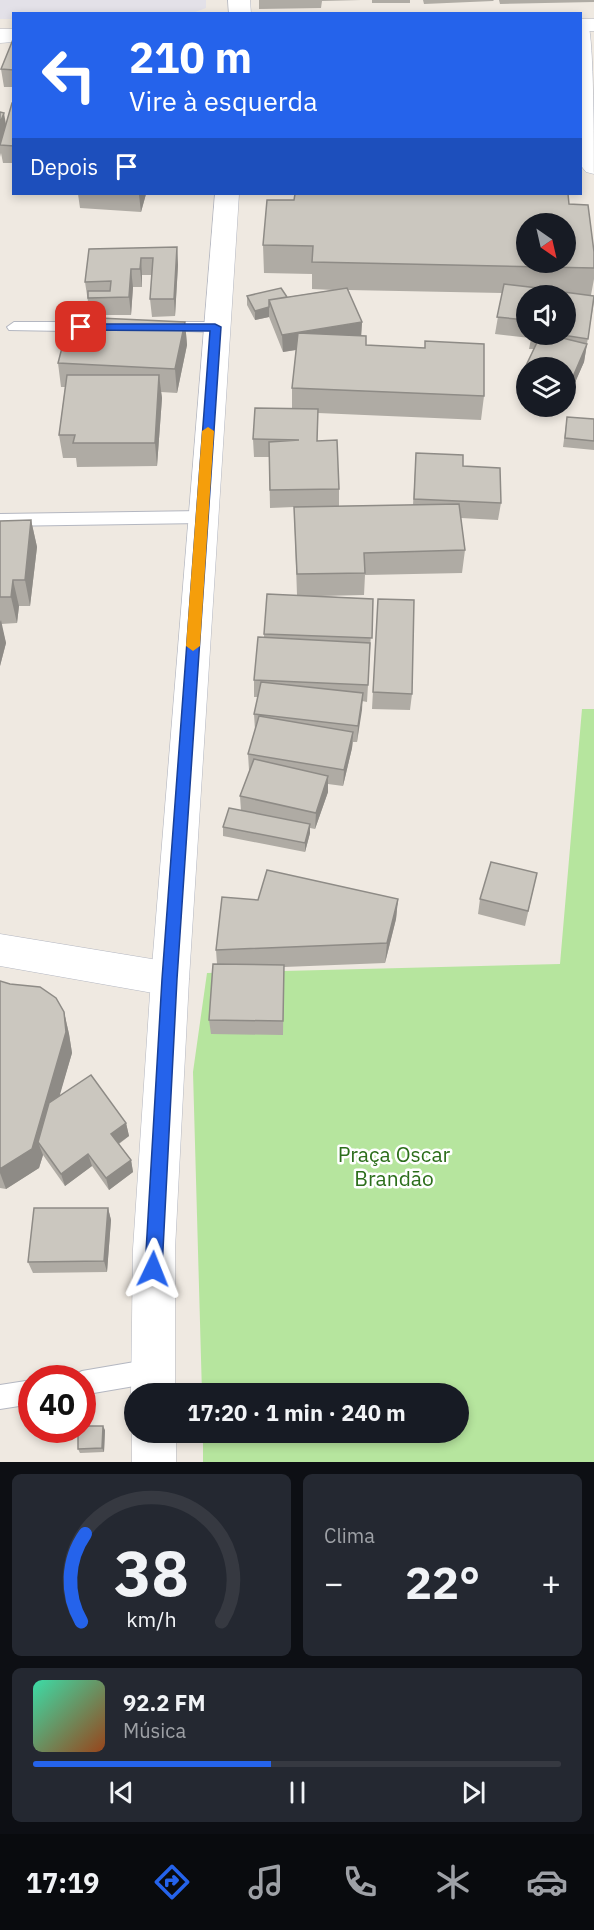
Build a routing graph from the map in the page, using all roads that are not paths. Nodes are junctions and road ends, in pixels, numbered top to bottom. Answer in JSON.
{"nodes":[{"id":1,"x":582,"y":49,"type":"edge"},
{"id":2,"x":594,"y":166,"type":"edge"},
{"id":3,"x":227,"y":195,"type":"edge"},
{"id":4,"x":14,"y":327,"type":"dead end"},
{"id":5,"x":215,"y":327,"type":"junction"},
{"id":6,"x":202,"y":517,"type":"junction"},
{"id":7,"x":0,"y":520,"type":"edge"},
{"id":8,"x":0,"y":950,"type":"edge"},
{"id":9,"x":170,"y":979,"type":"junction"},
{"id":10,"x":152,"y":1382,"type":"edge"},
{"id":11,"x":96,"y":1383,"type":"edge"},
{"id":12,"x":18,"y":1394,"type":"edge"},
{"id":13,"x":0,"y":1397,"type":"edge"},
{"id":14,"x":154,"y":1443,"type":"edge"},
{"id":15,"x":154,"y":1462,"type":"edge"}],
"edges":[{"from":1,"to":2,"type":"street"},
{"from":3,"to":5,"type":"street"},
{"from":4,"to":5,"type":"lane"},
{"from":5,"to":6,"type":"street"},
{"from":6,"to":7,"type":"lane"},
{"from":6,"to":9,"type":"street"},
{"from":8,"to":9,"type":"street"},
{"from":9,"to":10,"type":"street"},
{"from":10,"to":11,"type":"lane"},
{"from":12,"to":13,"type":"lane"},
{"from":14,"to":15,"type":"street"}]}
